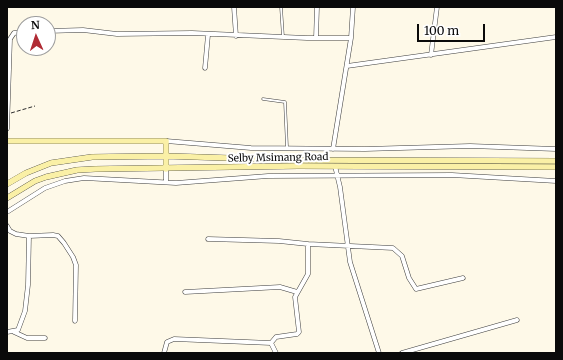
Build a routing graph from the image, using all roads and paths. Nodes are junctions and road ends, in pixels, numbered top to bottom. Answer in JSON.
{"nodes":[{"id":1,"x":234,"y":7,"type":"edge"},
{"id":2,"x":281,"y":7,"type":"edge"},
{"id":3,"x":317,"y":7,"type":"edge"},
{"id":4,"x":353,"y":7,"type":"edge"},
{"id":5,"x":437,"y":7,"type":"edge"},
{"id":6,"x":56,"y":31,"type":"edge"},
{"id":7,"x":16,"y":33,"type":"edge"},
{"id":8,"x":208,"y":35,"type":"junction"},
{"id":9,"x":236,"y":36,"type":"junction"},
{"id":10,"x":556,"y":37,"type":"edge"},
{"id":11,"x":283,"y":38,"type":"junction"},
{"id":12,"x":316,"y":38,"type":"junction"},
{"id":13,"x":352,"y":38,"type":"junction"},
{"id":14,"x":431,"y":54,"type":"junction"},
{"id":15,"x":347,"y":66,"type":"junction"},
{"id":16,"x":205,"y":68,"type":"dead end"},
{"id":17,"x":263,"y":99,"type":"dead end"},
{"id":18,"x":35,"y":106,"type":"dead end"},
{"id":19,"x":7,"y":115,"type":"edge"},
{"id":20,"x":7,"y":129,"type":"edge"},
{"id":21,"x":7,"y":141,"type":"edge"},
{"id":22,"x":166,"y":141,"type":"junction"},
{"id":23,"x":287,"y":149,"type":"junction"},
{"id":24,"x":334,"y":149,"type":"junction"},
{"id":25,"x":556,"y":149,"type":"edge"},
{"id":26,"x":166,"y":156,"type":"junction"},
{"id":27,"x":556,"y":161,"type":"edge"},
{"id":28,"x":335,"y":166,"type":"junction"},
{"id":29,"x":556,"y":167,"type":"edge"},
{"id":30,"x":166,"y":169,"type":"junction"},
{"id":31,"x":338,"y":176,"type":"junction"},
{"id":32,"x":556,"y":181,"type":"edge"},
{"id":33,"x":166,"y":182,"type":"junction"},
{"id":34,"x":7,"y":184,"type":"edge"},
{"id":35,"x":7,"y":198,"type":"edge"},
{"id":36,"x":7,"y":212,"type":"edge"},
{"id":37,"x":7,"y":226,"type":"edge"},
{"id":38,"x":29,"y":236,"type":"junction"},
{"id":39,"x":208,"y":239,"type":"dead end"},
{"id":40,"x":308,"y":244,"type":"junction"},
{"id":41,"x":347,"y":244,"type":"junction"},
{"id":42,"x":463,"y":278,"type":"dead end"},
{"id":43,"x":185,"y":292,"type":"dead end"},
{"id":44,"x":297,"y":292,"type":"junction"},
{"id":45,"x":518,"y":320,"type":"dead end"},
{"id":46,"x":75,"y":321,"type":"dead end"},
{"id":47,"x":7,"y":332,"type":"edge"},
{"id":48,"x":14,"y":332,"type":"junction"},
{"id":49,"x":45,"y":338,"type":"dead end"},
{"id":50,"x":271,"y":343,"type":"junction"},
{"id":51,"x":164,"y":353,"type":"edge"},
{"id":52,"x":276,"y":353,"type":"edge"},
{"id":53,"x":379,"y":353,"type":"edge"},
{"id":54,"x":402,"y":353,"type":"edge"}],
"edges":[{"from":1,"to":9,"type":"street"},
{"from":2,"to":11,"type":"lane"},
{"from":3,"to":12,"type":"street"},
{"from":4,"to":13,"type":"street"},
{"from":5,"to":14,"type":"street"},
{"from":6,"to":8,"type":"street"},
{"from":7,"to":19,"type":"street"},
{"from":8,"to":9,"type":"street"},
{"from":8,"to":16,"type":"street"},
{"from":9,"to":11,"type":"street"},
{"from":10,"to":14,"type":"street"},
{"from":11,"to":12,"type":"street"},
{"from":12,"to":13,"type":"street"},
{"from":13,"to":15,"type":"street"},
{"from":14,"to":15,"type":"street"},
{"from":15,"to":24,"type":"street"},
{"from":17,"to":23,"type":"lane"},
{"from":18,"to":19,"type":"path"},
{"from":19,"to":20,"type":"street"},
{"from":21,"to":22,"type":"main road"},
{"from":22,"to":23,"type":"street"},
{"from":22,"to":26,"type":"main road"},
{"from":23,"to":24,"type":"street"},
{"from":24,"to":25,"type":"street"},
{"from":26,"to":27,"type":"main road","name":"Selby Msimang Road"},
{"from":26,"to":30,"type":"main road"},
{"from":26,"to":34,"type":"main road","name":"Selby Msimang Road"},
{"from":28,"to":29,"type":"main road","name":"Selby Msimang Road"},
{"from":28,"to":30,"type":"main road","name":"Selby Msimang Road"},
{"from":28,"to":31,"type":"street"},
{"from":30,"to":33,"type":"street"},
{"from":30,"to":35,"type":"main road","name":"Selby Msimang Road"},
{"from":31,"to":32,"type":"street"},
{"from":31,"to":33,"type":"street"},
{"from":31,"to":41,"type":"street"},
{"from":33,"to":36,"type":"street"},
{"from":37,"to":38,"type":"street"},
{"from":38,"to":46,"type":"street"},
{"from":38,"to":48,"type":"street"},
{"from":39,"to":40,"type":"street"},
{"from":40,"to":41,"type":"street"},
{"from":40,"to":44,"type":"street"},
{"from":41,"to":42,"type":"street"},
{"from":41,"to":53,"type":"street"},
{"from":43,"to":44,"type":"street"},
{"from":44,"to":50,"type":"street"},
{"from":45,"to":54,"type":"street"},
{"from":47,"to":48,"type":"street"},
{"from":48,"to":49,"type":"street"},
{"from":50,"to":51,"type":"street"},
{"from":50,"to":52,"type":"street"}]}
